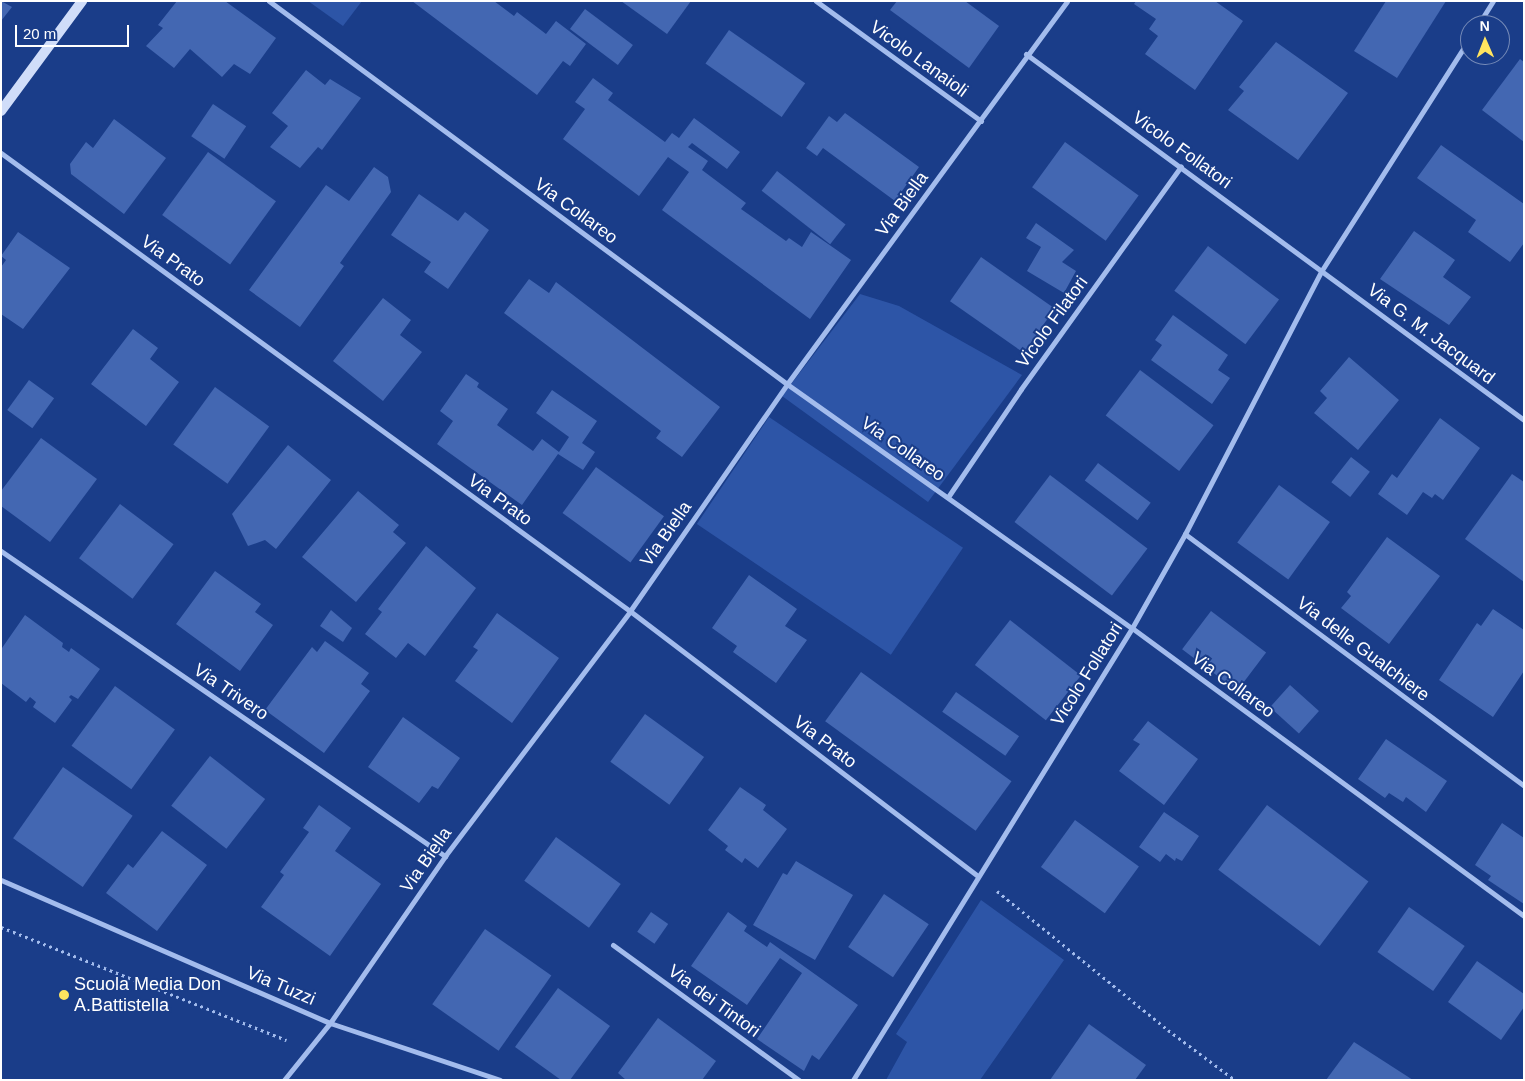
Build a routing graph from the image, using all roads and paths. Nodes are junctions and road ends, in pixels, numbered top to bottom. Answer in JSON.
{"nodes":[{"id":1,"x":82,"y":1,"type":"edge"},
{"id":2,"x":269,"y":1,"type":"edge"},
{"id":3,"x":816,"y":1,"type":"edge"},
{"id":4,"x":1067,"y":1,"type":"edge"},
{"id":5,"x":1494,"y":1,"type":"edge"},
{"id":6,"x":1485,"y":15,"type":"edge"},
{"id":7,"x":1026,"y":54,"type":"junction"},
{"id":8,"x":1460,"y":54,"type":"edge"},
{"id":9,"x":1,"y":111,"type":"edge"},
{"id":10,"x":980,"y":121,"type":"junction"},
{"id":11,"x":1,"y":153,"type":"edge"},
{"id":12,"x":1181,"y":166,"type":"junction"},
{"id":13,"x":1322,"y":270,"type":"junction"},
{"id":14,"x":787,"y":384,"type":"junction"},
{"id":15,"x":1524,"y":420,"type":"edge"},
{"id":16,"x":948,"y":497,"type":"junction"},
{"id":17,"x":1185,"y":534,"type":"junction"},
{"id":18,"x":1,"y":551,"type":"edge"},
{"id":19,"x":630,"y":611,"type":"junction"},
{"id":20,"x":1132,"y":628,"type":"junction"},
{"id":21,"x":1524,"y":786,"type":"edge"},
{"id":22,"x":445,"y":856,"type":"junction"},
{"id":23,"x":977,"y":875,"type":"junction"},
{"id":24,"x":1,"y":880,"type":"edge"},
{"id":25,"x":1524,"y":916,"type":"edge"},
{"id":26,"x":1,"y":927,"type":"edge"},
{"id":27,"x":613,"y":946,"type":"dead end"},
{"id":28,"x":330,"y":1023,"type":"junction"},
{"id":29,"x":306,"y":1048,"type":"junction"},
{"id":30,"x":284,"y":1080,"type":"edge"},
{"id":31,"x":500,"y":1080,"type":"edge"},
{"id":32,"x":799,"y":1080,"type":"edge"},
{"id":33,"x":854,"y":1080,"type":"edge"},
{"id":34,"x":1235,"y":1080,"type":"edge"}],
"edges":[{"from":1,"to":9,"type":"main road"},
{"from":2,"to":14,"type":"street","name":"Via Collareo"},
{"from":3,"to":10,"type":"street","name":"Vicolo Lanaioli"},
{"from":4,"to":7,"type":"street","name":"Via Biella"},
{"from":5,"to":6,"type":"street"},
{"from":7,"to":10,"type":"street","name":"Via Biella"},
{"from":7,"to":12,"type":"street","name":"Vicolo Follatori"},
{"from":8,"to":13,"type":"street","name":"Vicolo Follatori"},
{"from":10,"to":14,"type":"street","name":"Via Biella"},
{"from":11,"to":19,"type":"street","name":"Via Prato"},
{"from":12,"to":13,"type":"street","name":"Vicolo Follatori"},
{"from":12,"to":16,"type":"street","name":"Vicolo Filatori"},
{"from":13,"to":15,"type":"street","name":"Via G. M. Jacquard"},
{"from":13,"to":17,"type":"street","name":"Vicolo Follatori"},
{"from":14,"to":16,"type":"street","name":"Via Collareo"},
{"from":14,"to":19,"type":"street","name":"Via Biella"},
{"from":16,"to":20,"type":"street","name":"Via Collareo"},
{"from":17,"to":20,"type":"street","name":"Vicolo Follatori"},
{"from":17,"to":21,"type":"street","name":"Via delle Gualchiere"},
{"from":18,"to":22,"type":"street","name":"Via Trivero"},
{"from":19,"to":22,"type":"street","name":"Via Biella"},
{"from":19,"to":23,"type":"street","name":"Via Prato"},
{"from":20,"to":23,"type":"street","name":"Vicolo Follatori"},
{"from":20,"to":25,"type":"street","name":"Via Collareo"},
{"from":22,"to":28,"type":"street","name":"Via Biella"},
{"from":23,"to":33,"type":"street","name":"Vicolo Follatori"},
{"from":23,"to":34,"type":"path"},
{"from":24,"to":28,"type":"street","name":"Via Tuzzi"},
{"from":26,"to":29,"type":"path"},
{"from":27,"to":32,"type":"street","name":"Via dei Tintori"},
{"from":28,"to":29,"type":"street","name":"Via Biella"},
{"from":28,"to":31,"type":"street","name":"Via Tuzzi"},
{"from":29,"to":30,"type":"street","name":"Via Biella"}]}
